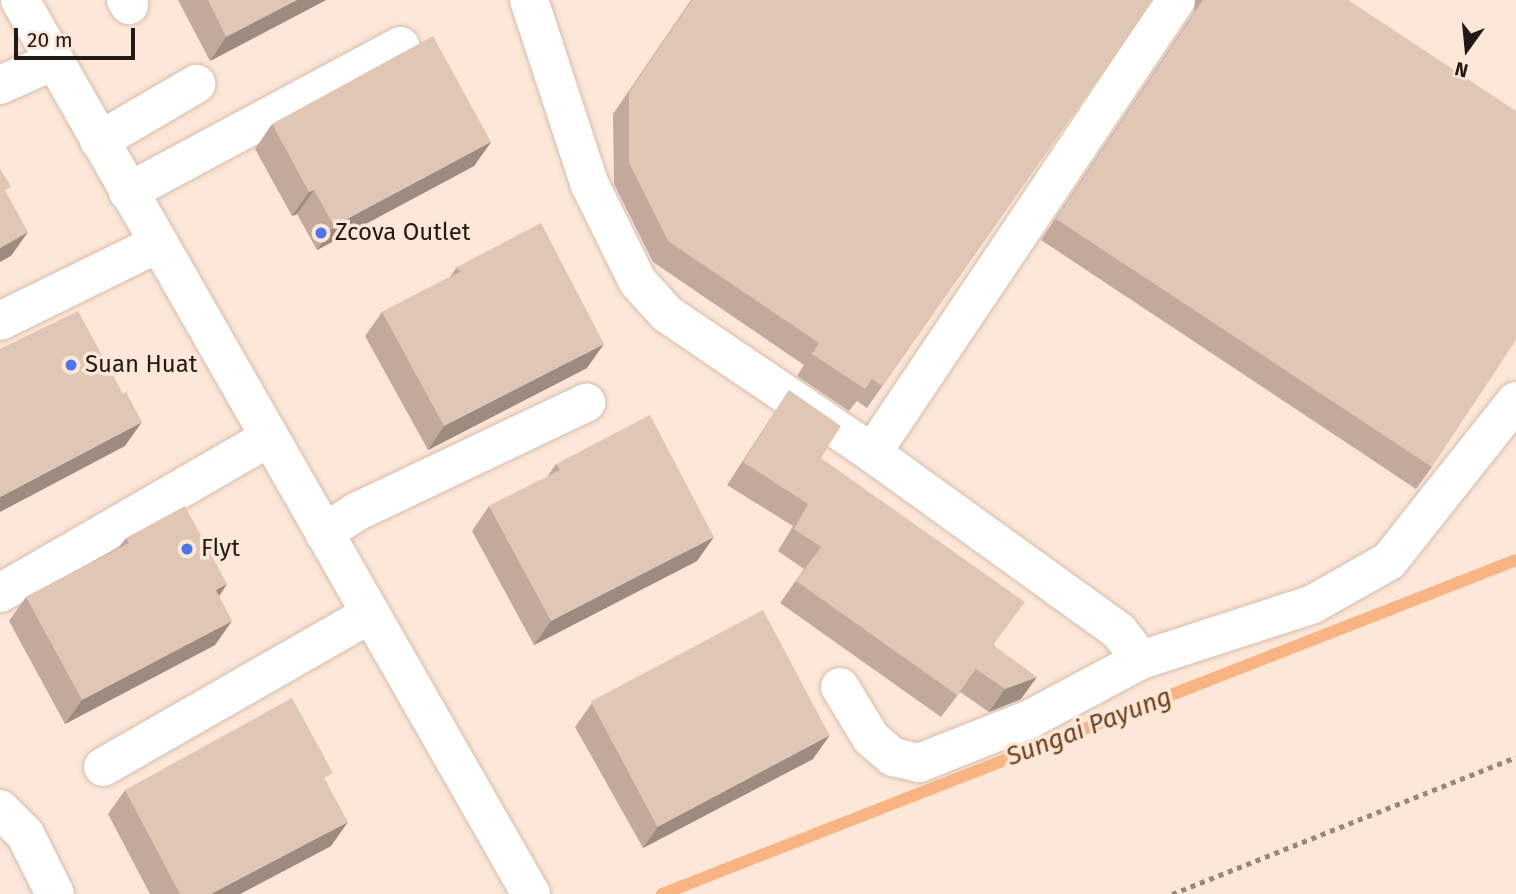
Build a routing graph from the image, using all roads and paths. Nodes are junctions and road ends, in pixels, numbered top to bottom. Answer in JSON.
{"nodes":[{"id":1,"x":20,"y":0,"type":"edge"},
{"id":2,"x":528,"y":0,"type":"edge"},
{"id":3,"x":1176,"y":0,"type":"edge"},
{"id":4,"x":400,"y":46,"type":"dead end"},
{"id":5,"x":54,"y":61,"type":"junction"},
{"id":6,"x":196,"y":84,"type":"dead end"},
{"id":7,"x":0,"y":85,"type":"edge"},
{"id":8,"x":99,"y":141,"type":"junction"},
{"id":9,"x":128,"y":191,"type":"junction"},
{"id":10,"x":159,"y":243,"type":"junction"},
{"id":11,"x":0,"y":321,"type":"edge"},
{"id":12,"x":1516,"y":401,"type":"edge"},
{"id":13,"x":586,"y":403,"type":"dead end"},
{"id":14,"x":269,"y":438,"type":"junction"},
{"id":15,"x":872,"y":453,"type":"junction"},
{"id":16,"x":324,"y":533,"type":"junction"},
{"id":17,"x":0,"y":593,"type":"edge"},
{"id":18,"x":370,"y":614,"type":"junction"},
{"id":19,"x":1141,"y":660,"type":"junction"},
{"id":20,"x":840,"y":687,"type":"dead end"},
{"id":21,"x":1516,"y":757,"type":"edge"},
{"id":22,"x":103,"y":767,"type":"dead end"},
{"id":23,"x":0,"y":809,"type":"edge"},
{"id":24,"x":55,"y":894,"type":"edge"},
{"id":25,"x":531,"y":894,"type":"edge"},
{"id":26,"x":1172,"y":894,"type":"edge"}],
"edges":[{"from":1,"to":5,"type":"street"},
{"from":2,"to":15,"type":"street"},
{"from":3,"to":15,"type":"street"},
{"from":4,"to":9,"type":"street"},
{"from":5,"to":7,"type":"street"},
{"from":5,"to":8,"type":"street"},
{"from":6,"to":8,"type":"street"},
{"from":8,"to":9,"type":"street"},
{"from":9,"to":10,"type":"street"},
{"from":10,"to":11,"type":"street"},
{"from":10,"to":14,"type":"street"},
{"from":12,"to":19,"type":"street"},
{"from":13,"to":16,"type":"street"},
{"from":14,"to":16,"type":"street"},
{"from":14,"to":17,"type":"street"},
{"from":15,"to":19,"type":"street"},
{"from":16,"to":18,"type":"street"},
{"from":18,"to":22,"type":"street"},
{"from":18,"to":25,"type":"street"},
{"from":19,"to":20,"type":"street"},
{"from":21,"to":26,"type":"path"},
{"from":23,"to":24,"type":"street"}]}
